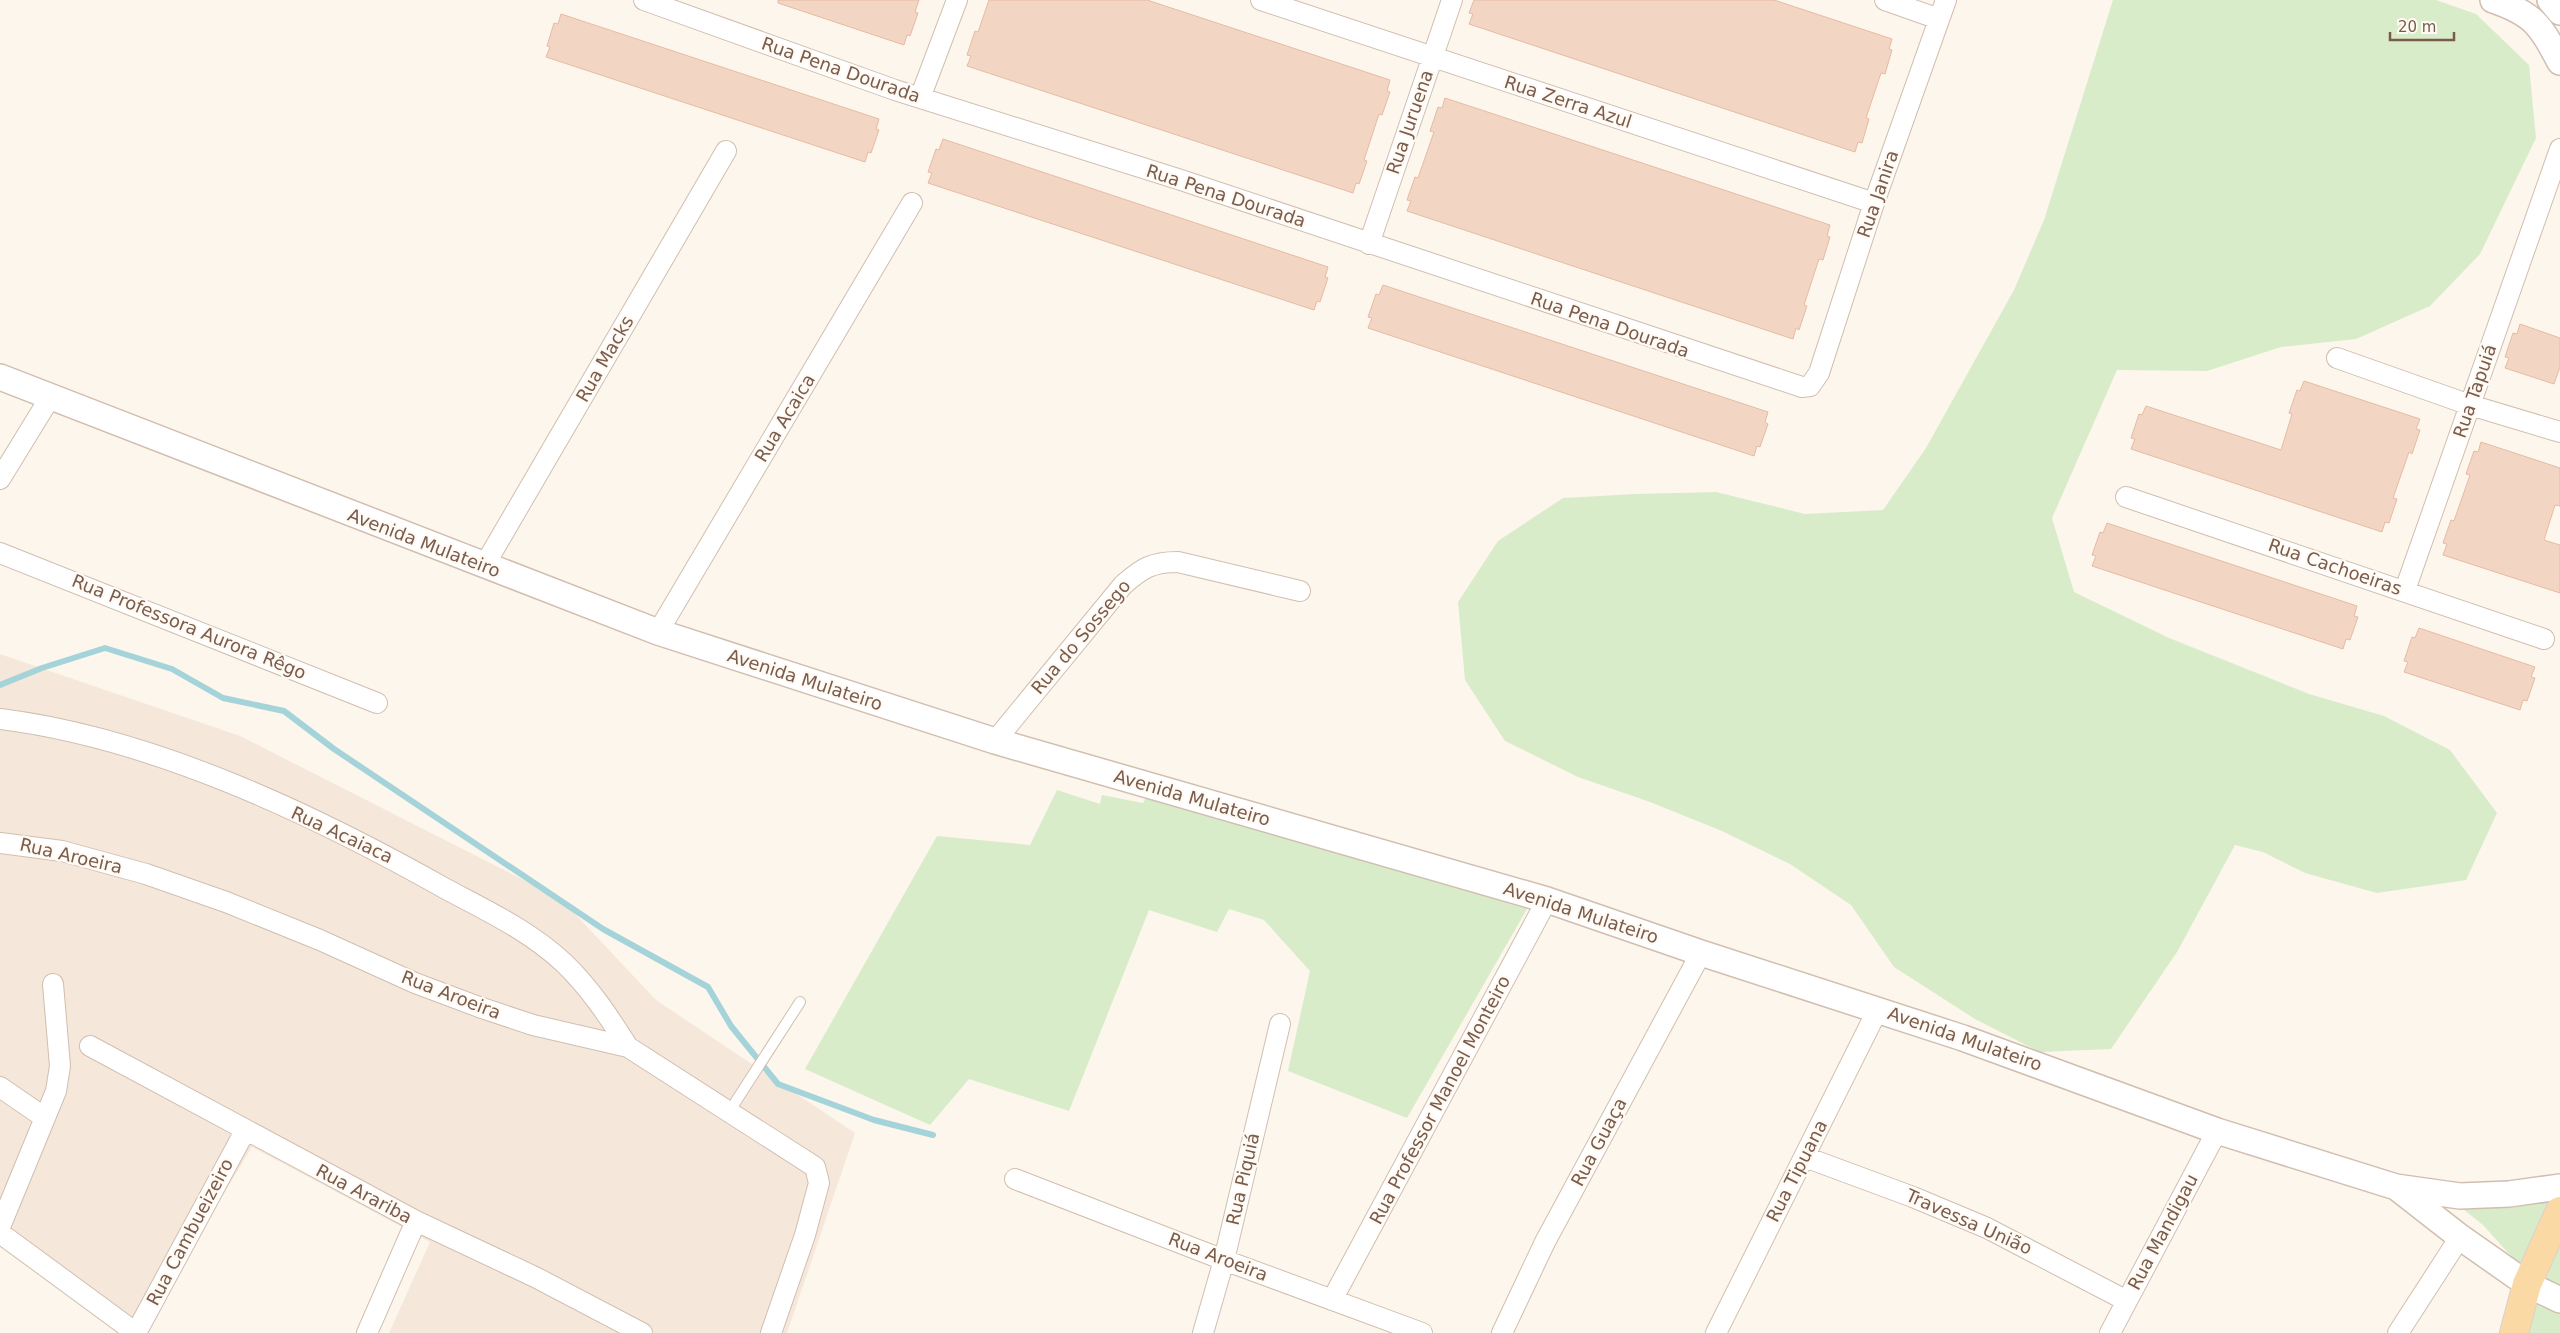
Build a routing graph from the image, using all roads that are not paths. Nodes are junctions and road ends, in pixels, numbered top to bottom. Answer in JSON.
{"nodes":[{"id":1,"x":644,"y":0,"type":"edge"},
{"id":2,"x":957,"y":0,"type":"edge"},
{"id":3,"x":1261,"y":0,"type":"edge"},
{"id":4,"x":1452,"y":0,"type":"edge"},
{"id":5,"x":1885,"y":0,"type":"edge"},
{"id":6,"x":1946,"y":0,"type":"edge"},
{"id":7,"x":2494,"y":0,"type":"edge"},
{"id":8,"x":2550,"y":0,"type":"edge"},
{"id":9,"x":2560,"y":12,"type":"edge"},
{"id":10,"x":1939,"y":19,"type":"junction"},
{"id":11,"x":1432,"y":57,"type":"junction"},
{"id":12,"x":2560,"y":62,"type":"edge"},
{"id":13,"x":920,"y":98,"type":"junction"},
{"id":14,"x":2560,"y":149,"type":"edge"},
{"id":15,"x":726,"y":151,"type":"dead end"},
{"id":16,"x":2552,"y":189,"type":"edge"},
{"id":17,"x":1874,"y":203,"type":"junction"},
{"id":18,"x":912,"y":204,"type":"dead end"},
{"id":19,"x":1369,"y":244,"type":"junction"},
{"id":20,"x":2337,"y":358,"type":"dead end"},
{"id":21,"x":0,"y":378,"type":"edge"},
{"id":22,"x":1810,"y":386,"type":"joint"},
{"id":23,"x":51,"y":396,"type":"junction"},
{"id":24,"x":2470,"y":405,"type":"junction"},
{"id":25,"x":2560,"y":432,"type":"edge"},
{"id":26,"x":0,"y":479,"type":"edge"},
{"id":27,"x":2126,"y":497,"type":"dead end"},
{"id":28,"x":0,"y":553,"type":"edge"},
{"id":29,"x":484,"y":566,"type":"junction"},
{"id":30,"x":2405,"y":590,"type":"junction"},
{"id":31,"x":1300,"y":591,"type":"dead end"},
{"id":32,"x":658,"y":632,"type":"junction"},
{"id":33,"x":2544,"y":639,"type":"dead end"},
{"id":34,"x":377,"y":703,"type":"dead end"},
{"id":35,"x":0,"y":719,"type":"edge"},
{"id":36,"x":995,"y":741,"type":"junction"},
{"id":37,"x":0,"y":843,"type":"edge"},
{"id":38,"x":1547,"y":900,"type":"junction"},
{"id":39,"x":1701,"y":953,"type":"junction"},
{"id":40,"x":53,"y":984,"type":"dead end"},
{"id":41,"x":800,"y":1002,"type":"dead end"},
{"id":42,"x":1878,"y":1009,"type":"junction"},
{"id":43,"x":1280,"y":1024,"type":"dead end"},
{"id":44,"x":90,"y":1046,"type":"dead end"},
{"id":45,"x":628,"y":1048,"type":"junction"},
{"id":46,"x":0,"y":1087,"type":"edge"},
{"id":47,"x":729,"y":1112,"type":"junction"},
{"id":48,"x":45,"y":1118,"type":"junction"},
{"id":49,"x":244,"y":1130,"type":"junction"},
{"id":50,"x":2217,"y":1131,"type":"junction"},
{"id":51,"x":1804,"y":1157,"type":"junction"},
{"id":52,"x":1016,"y":1179,"type":"dead end"},
{"id":53,"x":2396,"y":1187,"type":"junction"},
{"id":54,"x":2560,"y":1187,"type":"edge"},
{"id":55,"x":2560,"y":1211,"type":"edge"},
{"id":56,"x":416,"y":1222,"type":"junction"},
{"id":57,"x":0,"y":1227,"type":"edge"},
{"id":58,"x":0,"y":1233,"type":"edge"},
{"id":59,"x":2460,"y":1237,"type":"junction"},
{"id":60,"x":1224,"y":1260,"type":"junction"},
{"id":61,"x":2527,"y":1284,"type":"junction"},
{"id":62,"x":1332,"y":1300,"type":"junction"},
{"id":63,"x":2128,"y":1300,"type":"junction"},
{"id":64,"x":2560,"y":1300,"type":"edge"},
{"id":65,"x":136,"y":1333,"type":"edge"},
{"id":66,"x":367,"y":1333,"type":"edge"},
{"id":67,"x":642,"y":1333,"type":"edge"},
{"id":68,"x":771,"y":1333,"type":"edge"},
{"id":69,"x":1203,"y":1333,"type":"edge"},
{"id":70,"x":1422,"y":1333,"type":"edge"},
{"id":71,"x":1502,"y":1333,"type":"edge"},
{"id":72,"x":1716,"y":1333,"type":"edge"},
{"id":73,"x":2110,"y":1333,"type":"edge"},
{"id":74,"x":2398,"y":1333,"type":"edge"},
{"id":75,"x":2514,"y":1333,"type":"edge"}],
"edges":[{"from":1,"to":13,"type":"street","name":"Rua Pena Dourada"},
{"from":2,"to":13,"type":"street"},
{"from":3,"to":11,"type":"street","name":"Rua Zerra Azul"},
{"from":4,"to":11,"type":"street","name":"Rua Juruena"},
{"from":5,"to":10,"type":"street"},
{"from":6,"to":10,"type":"street","name":"Rua Janira"},
{"from":7,"to":12,"type":"street"},
{"from":8,"to":9,"type":"street"},
{"from":10,"to":17,"type":"street","name":"Rua Janira"},
{"from":11,"to":17,"type":"street","name":"Rua Zerra Azul"},
{"from":11,"to":19,"type":"street","name":"Rua Juruena"},
{"from":13,"to":19,"type":"street","name":"Rua Pena Dourada"},
{"from":14,"to":16,"type":"street","name":"Rua Tapuiá"},
{"from":15,"to":29,"type":"street","name":"Rua Macks"},
{"from":16,"to":24,"type":"street","name":"Rua Tapuiá"},
{"from":17,"to":22,"type":"street","name":"Rua Janira"},
{"from":18,"to":32,"type":"street","name":"Rua Acaica"},
{"from":19,"to":22,"type":"street","name":"Rua Pena Dourada"},
{"from":20,"to":24,"type":"street"},
{"from":21,"to":23,"type":"street","name":"Avenida Mulateiro"},
{"from":23,"to":26,"type":"street"},
{"from":23,"to":29,"type":"street","name":"Avenida Mulateiro"},
{"from":24,"to":25,"type":"street"},
{"from":24,"to":30,"type":"street","name":"Rua Tapuiá"},
{"from":27,"to":30,"type":"street","name":"Rua Cachoeiras"},
{"from":28,"to":34,"type":"street","name":"Rua Professora Aurora Rêgo"},
{"from":29,"to":32,"type":"street","name":"Avenida Mulateiro"},
{"from":30,"to":33,"type":"street","name":"Rua Cachoeiras"},
{"from":31,"to":36,"type":"street","name":"Rua do Sossego"},
{"from":32,"to":36,"type":"street","name":"Avenida Mulateiro"},
{"from":35,"to":45,"type":"street","name":"Rua Acaiaca"},
{"from":36,"to":38,"type":"street","name":"Avenida Mulateiro"},
{"from":37,"to":45,"type":"street","name":"Rua Aroeira"},
{"from":38,"to":39,"type":"street","name":"Avenida Mulateiro"},
{"from":38,"to":62,"type":"street","name":"Rua Professor Manoel Monteiro"},
{"from":39,"to":42,"type":"street","name":"Avenida Mulateiro"},
{"from":39,"to":71,"type":"street","name":"Rua Guaça"},
{"from":40,"to":48,"type":"street"},
{"from":41,"to":47,"type":"lane"},
{"from":42,"to":50,"type":"street","name":"Avenida Mulateiro"},
{"from":42,"to":51,"type":"street","name":"Rua Tipuana"},
{"from":43,"to":60,"type":"street","name":"Rua Piquiá"},
{"from":44,"to":49,"type":"street","name":"Rua Arariba"},
{"from":45,"to":47,"type":"street","name":"Rua Aroeira"},
{"from":46,"to":48,"type":"street"},
{"from":47,"to":68,"type":"street","name":"Rua Aroeira"},
{"from":48,"to":57,"type":"street"},
{"from":49,"to":56,"type":"street","name":"Rua Arariba"},
{"from":49,"to":65,"type":"street","name":"Rua Cambueizeiro"},
{"from":50,"to":53,"type":"street","name":"Avenida Mulateiro"},
{"from":50,"to":63,"type":"street","name":"Rua Mandigau"},
{"from":51,"to":63,"type":"street","name":"Travessa União"},
{"from":51,"to":72,"type":"street","name":"Rua Tipuana"},
{"from":52,"to":60,"type":"street","name":"Rua Aroeira"},
{"from":53,"to":54,"type":"street","name":"Avenida Mulateiro"},
{"from":53,"to":59,"type":"street","name":"Avenida Mulateiro"},
{"from":55,"to":61,"type":"main road"},
{"from":56,"to":66,"type":"street"},
{"from":56,"to":67,"type":"street","name":"Rua Arariba"},
{"from":58,"to":65,"type":"street"},
{"from":59,"to":61,"type":"street","name":"Avenida Mulateiro"},
{"from":59,"to":74,"type":"street"},
{"from":60,"to":62,"type":"street","name":"Rua Aroeira"},
{"from":60,"to":69,"type":"street","name":"Rua Piquiá"},
{"from":61,"to":64,"type":"street","name":"Avenida Mulateiro"},
{"from":61,"to":75,"type":"main road"},
{"from":62,"to":70,"type":"street","name":"Rua Aroeira"},
{"from":63,"to":73,"type":"street","name":"Rua Mandigau"}]}
